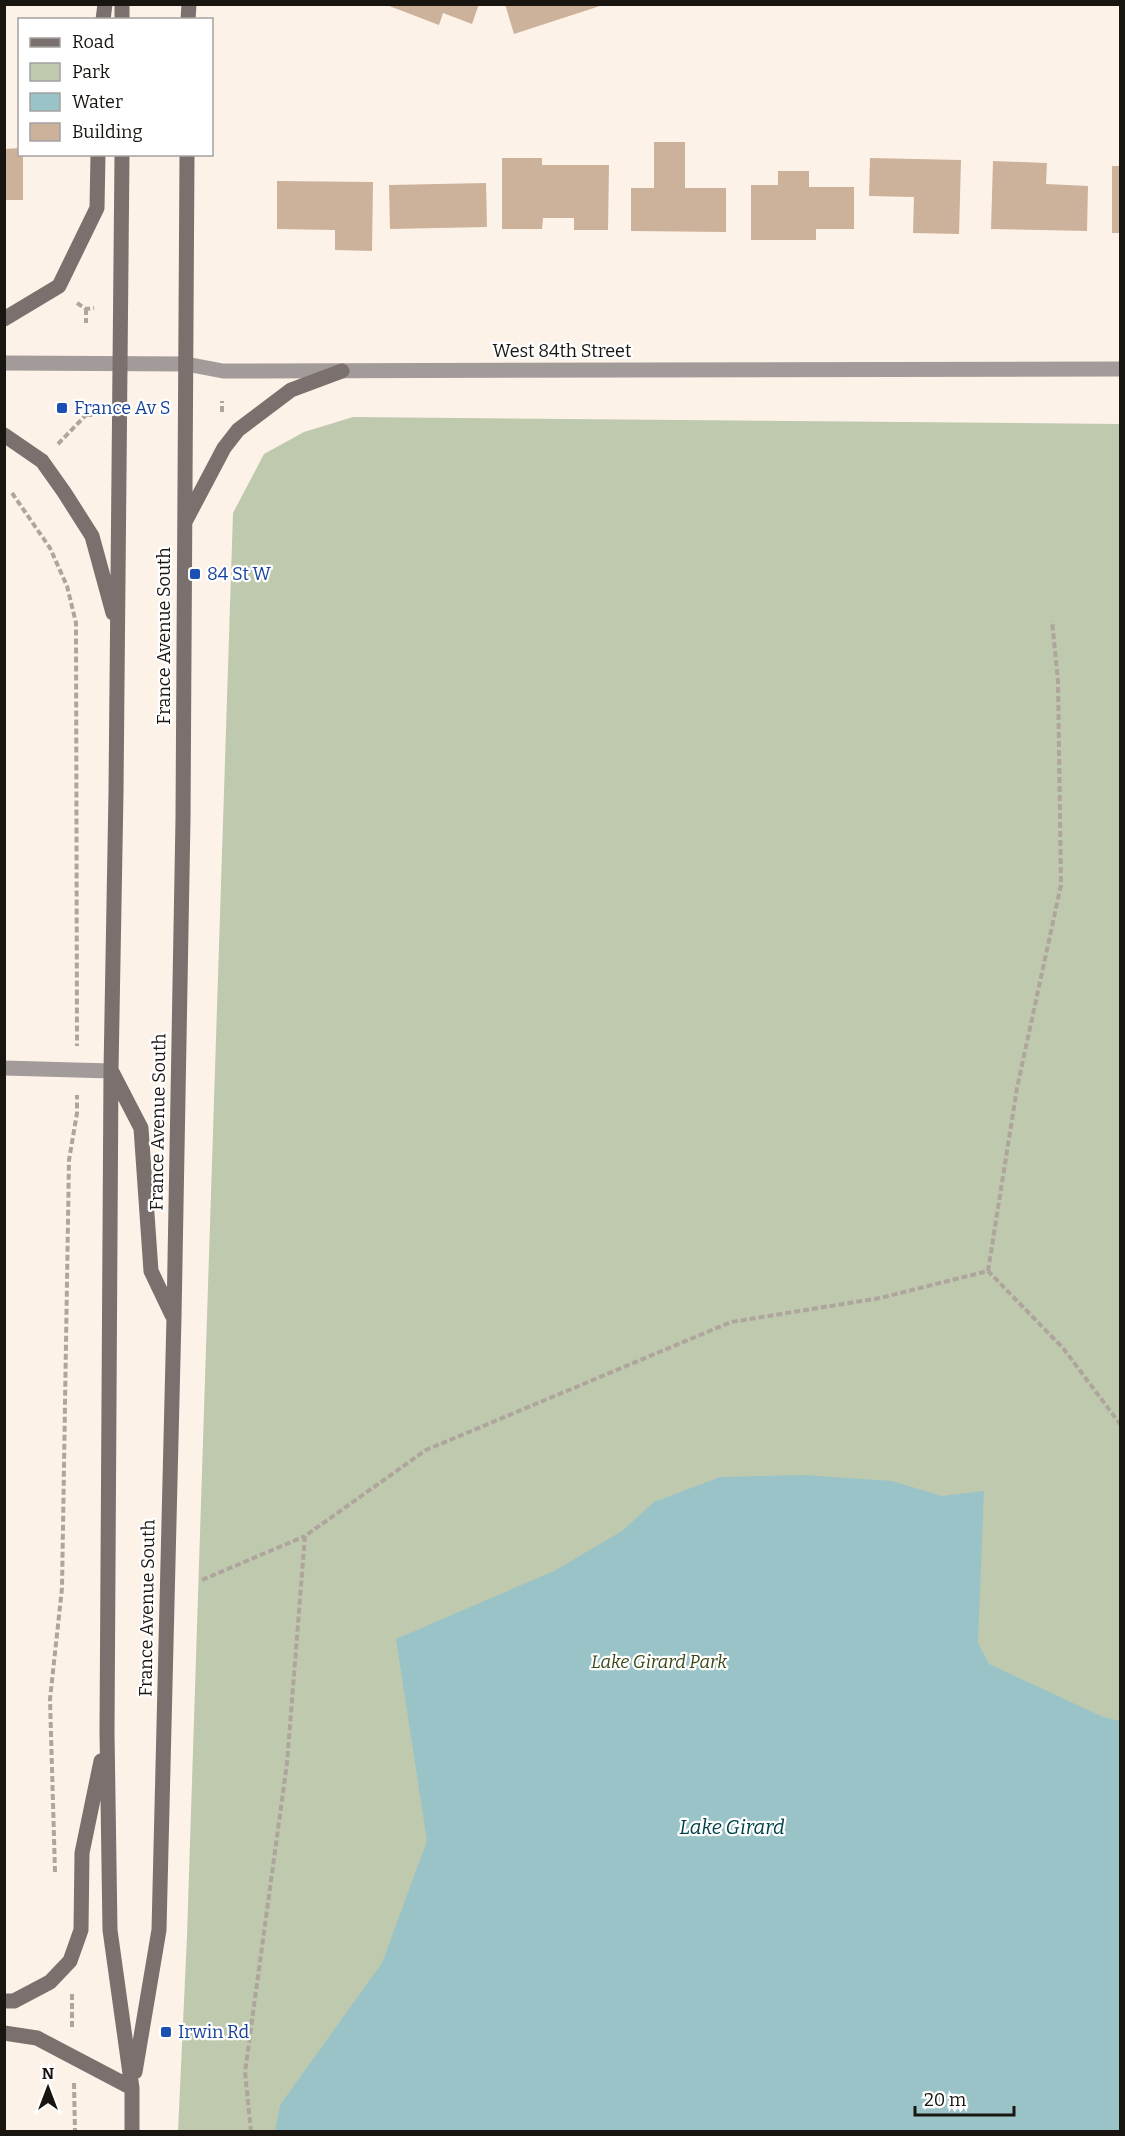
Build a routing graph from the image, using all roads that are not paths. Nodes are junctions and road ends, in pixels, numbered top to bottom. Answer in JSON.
{"nodes":[{"id":1,"x":98,"y":156,"type":"edge"},
{"id":2,"x":122,"y":156,"type":"edge"},
{"id":3,"x":187,"y":156,"type":"edge"},
{"id":4,"x":4,"y":319,"type":"edge"},
{"id":5,"x":120,"y":362,"type":"junction"},
{"id":6,"x":4,"y":363,"type":"edge"},
{"id":7,"x":186,"y":364,"type":"junction"},
{"id":8,"x":1120,"y":369,"type":"edge"},
{"id":9,"x":342,"y":370,"type":"junction"},
{"id":10,"x":4,"y":435,"type":"edge"},
{"id":11,"x":185,"y":523,"type":"junction"},
{"id":12,"x":118,"y":632,"type":"junction"},
{"id":13,"x":4,"y":1068,"type":"edge"},
{"id":14,"x":111,"y":1071,"type":"junction"},
{"id":15,"x":174,"y":1317,"type":"junction"},
{"id":16,"x":107,"y":1732,"type":"junction"},
{"id":17,"x":4,"y":2001,"type":"edge"},
{"id":18,"x":4,"y":2033,"type":"edge"},
{"id":19,"x":132,"y":2088,"type":"junction"},
{"id":20,"x":132,"y":2132,"type":"edge"}],
"edges":[{"from":1,"to":4,"type":"main road"},
{"from":2,"to":5,"type":"main road","name":"France Avenue South"},
{"from":3,"to":7,"type":"main road","name":"France Avenue South"},
{"from":5,"to":6,"type":"street","name":"West 84th Street"},
{"from":5,"to":7,"type":"street","name":"West 84th Street"},
{"from":5,"to":12,"type":"main road","name":"France Avenue South"},
{"from":7,"to":9,"type":"street","name":"West 84th Street"},
{"from":7,"to":11,"type":"main road","name":"France Avenue South"},
{"from":8,"to":9,"type":"street","name":"West 84th Street"},
{"from":9,"to":11,"type":"main road"},
{"from":10,"to":12,"type":"main road"},
{"from":11,"to":15,"type":"main road","name":"France Avenue South"},
{"from":12,"to":14,"type":"main road","name":"France Avenue South"},
{"from":13,"to":14,"type":"street"},
{"from":14,"to":15,"type":"main road"},
{"from":14,"to":16,"type":"main road","name":"France Avenue South"},
{"from":15,"to":19,"type":"main road","name":"France Avenue South"},
{"from":16,"to":17,"type":"main road"},
{"from":16,"to":19,"type":"main road","name":"France Avenue South"},
{"from":18,"to":19,"type":"main road"},
{"from":19,"to":20,"type":"main road","name":"France Avenue South"}]}
